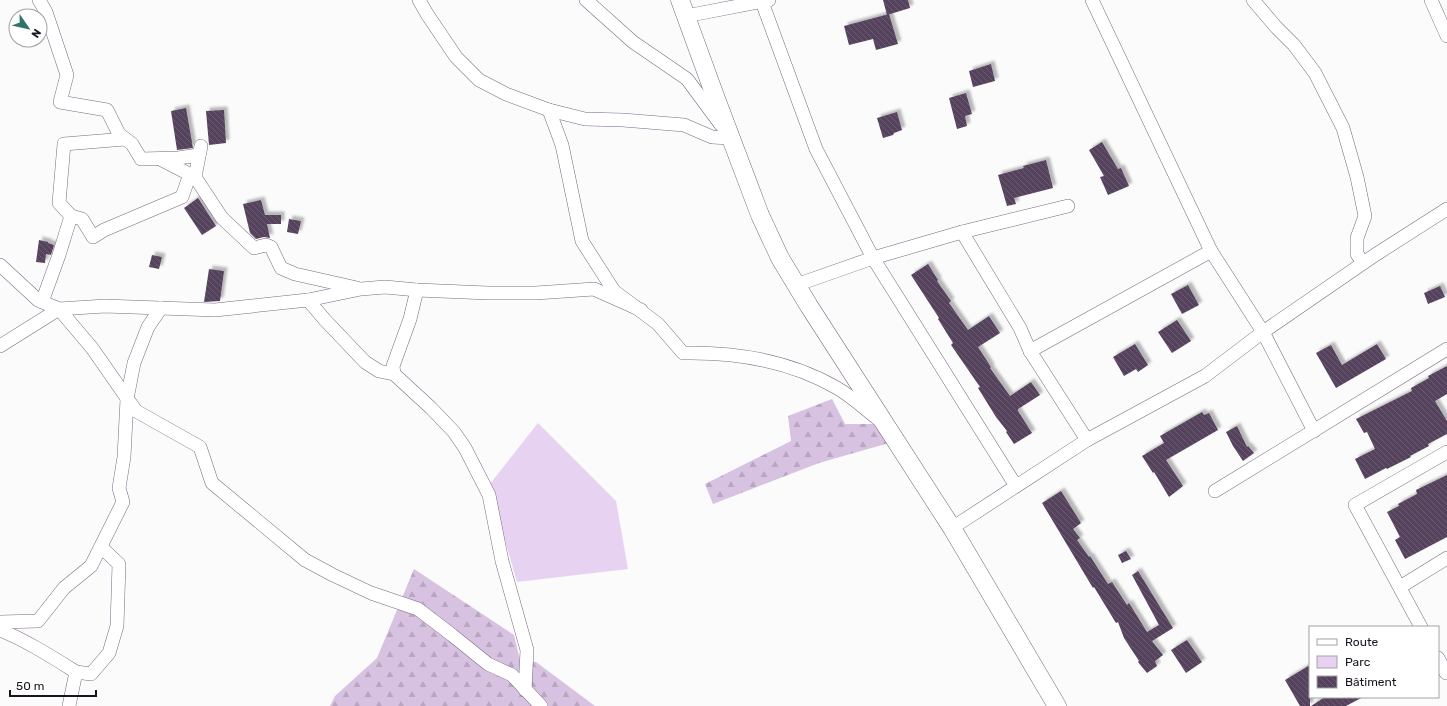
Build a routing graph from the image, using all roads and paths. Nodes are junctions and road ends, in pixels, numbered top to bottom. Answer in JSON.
{"nodes":[{"id":1,"x":39,"y":0,"type":"edge"},
{"id":2,"x":419,"y":0,"type":"edge"},
{"id":3,"x":586,"y":0,"type":"edge"},
{"id":4,"x":1092,"y":0,"type":"edge"},
{"id":5,"x":1253,"y":0,"type":"edge"},
{"id":6,"x":766,"y":1,"type":"edge"},
{"id":7,"x":1435,"y":2,"type":"edge"},
{"id":8,"x":683,"y":8,"type":"edge"},
{"id":9,"x":1447,"y":36,"type":"edge"},
{"id":10,"x":550,"y":110,"type":"junction"},
{"id":11,"x":730,"y":138,"type":"junction"},
{"id":12,"x":124,"y":139,"type":"junction"},
{"id":13,"x":157,"y":157,"type":"junction"},
{"id":14,"x":192,"y":176,"type":"junction"},
{"id":15,"x":1068,"y":206,"type":"dead end"},
{"id":16,"x":1447,"y":209,"type":"edge"},
{"id":17,"x":71,"y":216,"type":"junction"},
{"id":18,"x":962,"y":232,"type":"junction"},
{"id":19,"x":1211,"y":251,"type":"junction"},
{"id":20,"x":873,"y":258,"type":"junction"},
{"id":21,"x":1363,"y":263,"type":"junction"},
{"id":22,"x":0,"y":265,"type":"edge"},
{"id":23,"x":796,"y":285,"type":"junction"},
{"id":24,"x":361,"y":289,"type":"junction"},
{"id":25,"x":418,"y":290,"type":"junction"},
{"id":26,"x":308,"y":300,"type":"junction"},
{"id":27,"x":42,"y":302,"type":"junction"},
{"id":28,"x":161,"y":308,"type":"junction"},
{"id":29,"x":59,"y":309,"type":"junction"},
{"id":30,"x":641,"y":310,"type":"junction"},
{"id":31,"x":1263,"y":332,"type":"junction"},
{"id":32,"x":0,"y":346,"type":"edge"},
{"id":33,"x":1447,"y":350,"type":"edge"},
{"id":34,"x":1030,"y":351,"type":"junction"},
{"id":35,"x":394,"y":374,"type":"junction"},
{"id":36,"x":127,"y":399,"type":"junction"},
{"id":37,"x":884,"y":424,"type":"junction"},
{"id":38,"x":1314,"y":431,"type":"junction"},
{"id":39,"x":1087,"y":440,"type":"junction"},
{"id":40,"x":1447,"y":452,"type":"edge"},
{"id":41,"x":1016,"y":486,"type":"junction"},
{"id":42,"x":1215,"y":491,"type":"dead end"},
{"id":43,"x":952,"y":528,"type":"junction"},
{"id":44,"x":101,"y":547,"type":"junction"},
{"id":45,"x":1447,"y":558,"type":"edge"},
{"id":46,"x":1400,"y":587,"type":"junction"},
{"id":47,"x":0,"y":622,"type":"edge"},
{"id":48,"x":1420,"y":626,"type":"edge"},
{"id":49,"x":0,"y":630,"type":"edge"},
{"id":50,"x":76,"y":672,"type":"junction"},
{"id":51,"x":525,"y":690,"type":"junction"},
{"id":52,"x":69,"y":706,"type":"edge"},
{"id":53,"x":541,"y":706,"type":"edge"},
{"id":54,"x":1057,"y":706,"type":"edge"}],
"edges":[{"from":1,"to":12,"type":"street"},
{"from":2,"to":10,"type":"street"},
{"from":3,"to":11,"type":"street"},
{"from":4,"to":19,"type":"street"},
{"from":5,"to":21,"type":"street"},
{"from":6,"to":8,"type":"street"},
{"from":6,"to":20,"type":"street"},
{"from":7,"to":9,"type":"street"},
{"from":8,"to":11,"type":"street"},
{"from":10,"to":11,"type":"street"},
{"from":10,"to":30,"type":"street"},
{"from":11,"to":23,"type":"street"},
{"from":12,"to":13,"type":"street"},
{"from":12,"to":17,"type":"street"},
{"from":13,"to":14,"type":"street"},
{"from":13,"to":14,"type":"street"},
{"from":14,"to":17,"type":"street"},
{"from":14,"to":24,"type":"street"},
{"from":15,"to":18,"type":"street"},
{"from":16,"to":21,"type":"street"},
{"from":17,"to":27,"type":"street"},
{"from":18,"to":20,"type":"street"},
{"from":18,"to":34,"type":"street"},
{"from":19,"to":31,"type":"street"},
{"from":19,"to":34,"type":"street"},
{"from":20,"to":23,"type":"street"},
{"from":20,"to":41,"type":"street"},
{"from":21,"to":31,"type":"street"},
{"from":22,"to":27,"type":"street"},
{"from":23,"to":37,"type":"street"},
{"from":24,"to":25,"type":"street"},
{"from":24,"to":26,"type":"street"},
{"from":25,"to":30,"type":"street"},
{"from":25,"to":35,"type":"street"},
{"from":26,"to":28,"type":"street"},
{"from":26,"to":35,"type":"street"},
{"from":27,"to":29,"type":"street"},
{"from":28,"to":29,"type":"street"},
{"from":28,"to":36,"type":"street"},
{"from":29,"to":32,"type":"street"},
{"from":29,"to":36,"type":"street"},
{"from":30,"to":37,"type":"street"},
{"from":31,"to":38,"type":"street"},
{"from":31,"to":39,"type":"street"},
{"from":33,"to":38,"type":"street"},
{"from":34,"to":39,"type":"street"},
{"from":35,"to":51,"type":"street"},
{"from":36,"to":44,"type":"street"},
{"from":36,"to":51,"type":"street"},
{"from":37,"to":43,"type":"street"},
{"from":38,"to":42,"type":"street"},
{"from":39,"to":41,"type":"street"},
{"from":40,"to":46,"type":"street"},
{"from":41,"to":43,"type":"street"},
{"from":43,"to":54,"type":"street"},
{"from":44,"to":47,"type":"street"},
{"from":44,"to":50,"type":"street"},
{"from":45,"to":46,"type":"street"},
{"from":46,"to":48,"type":"street"},
{"from":49,"to":50,"type":"street"},
{"from":50,"to":52,"type":"street"},
{"from":51,"to":53,"type":"street"}]}
